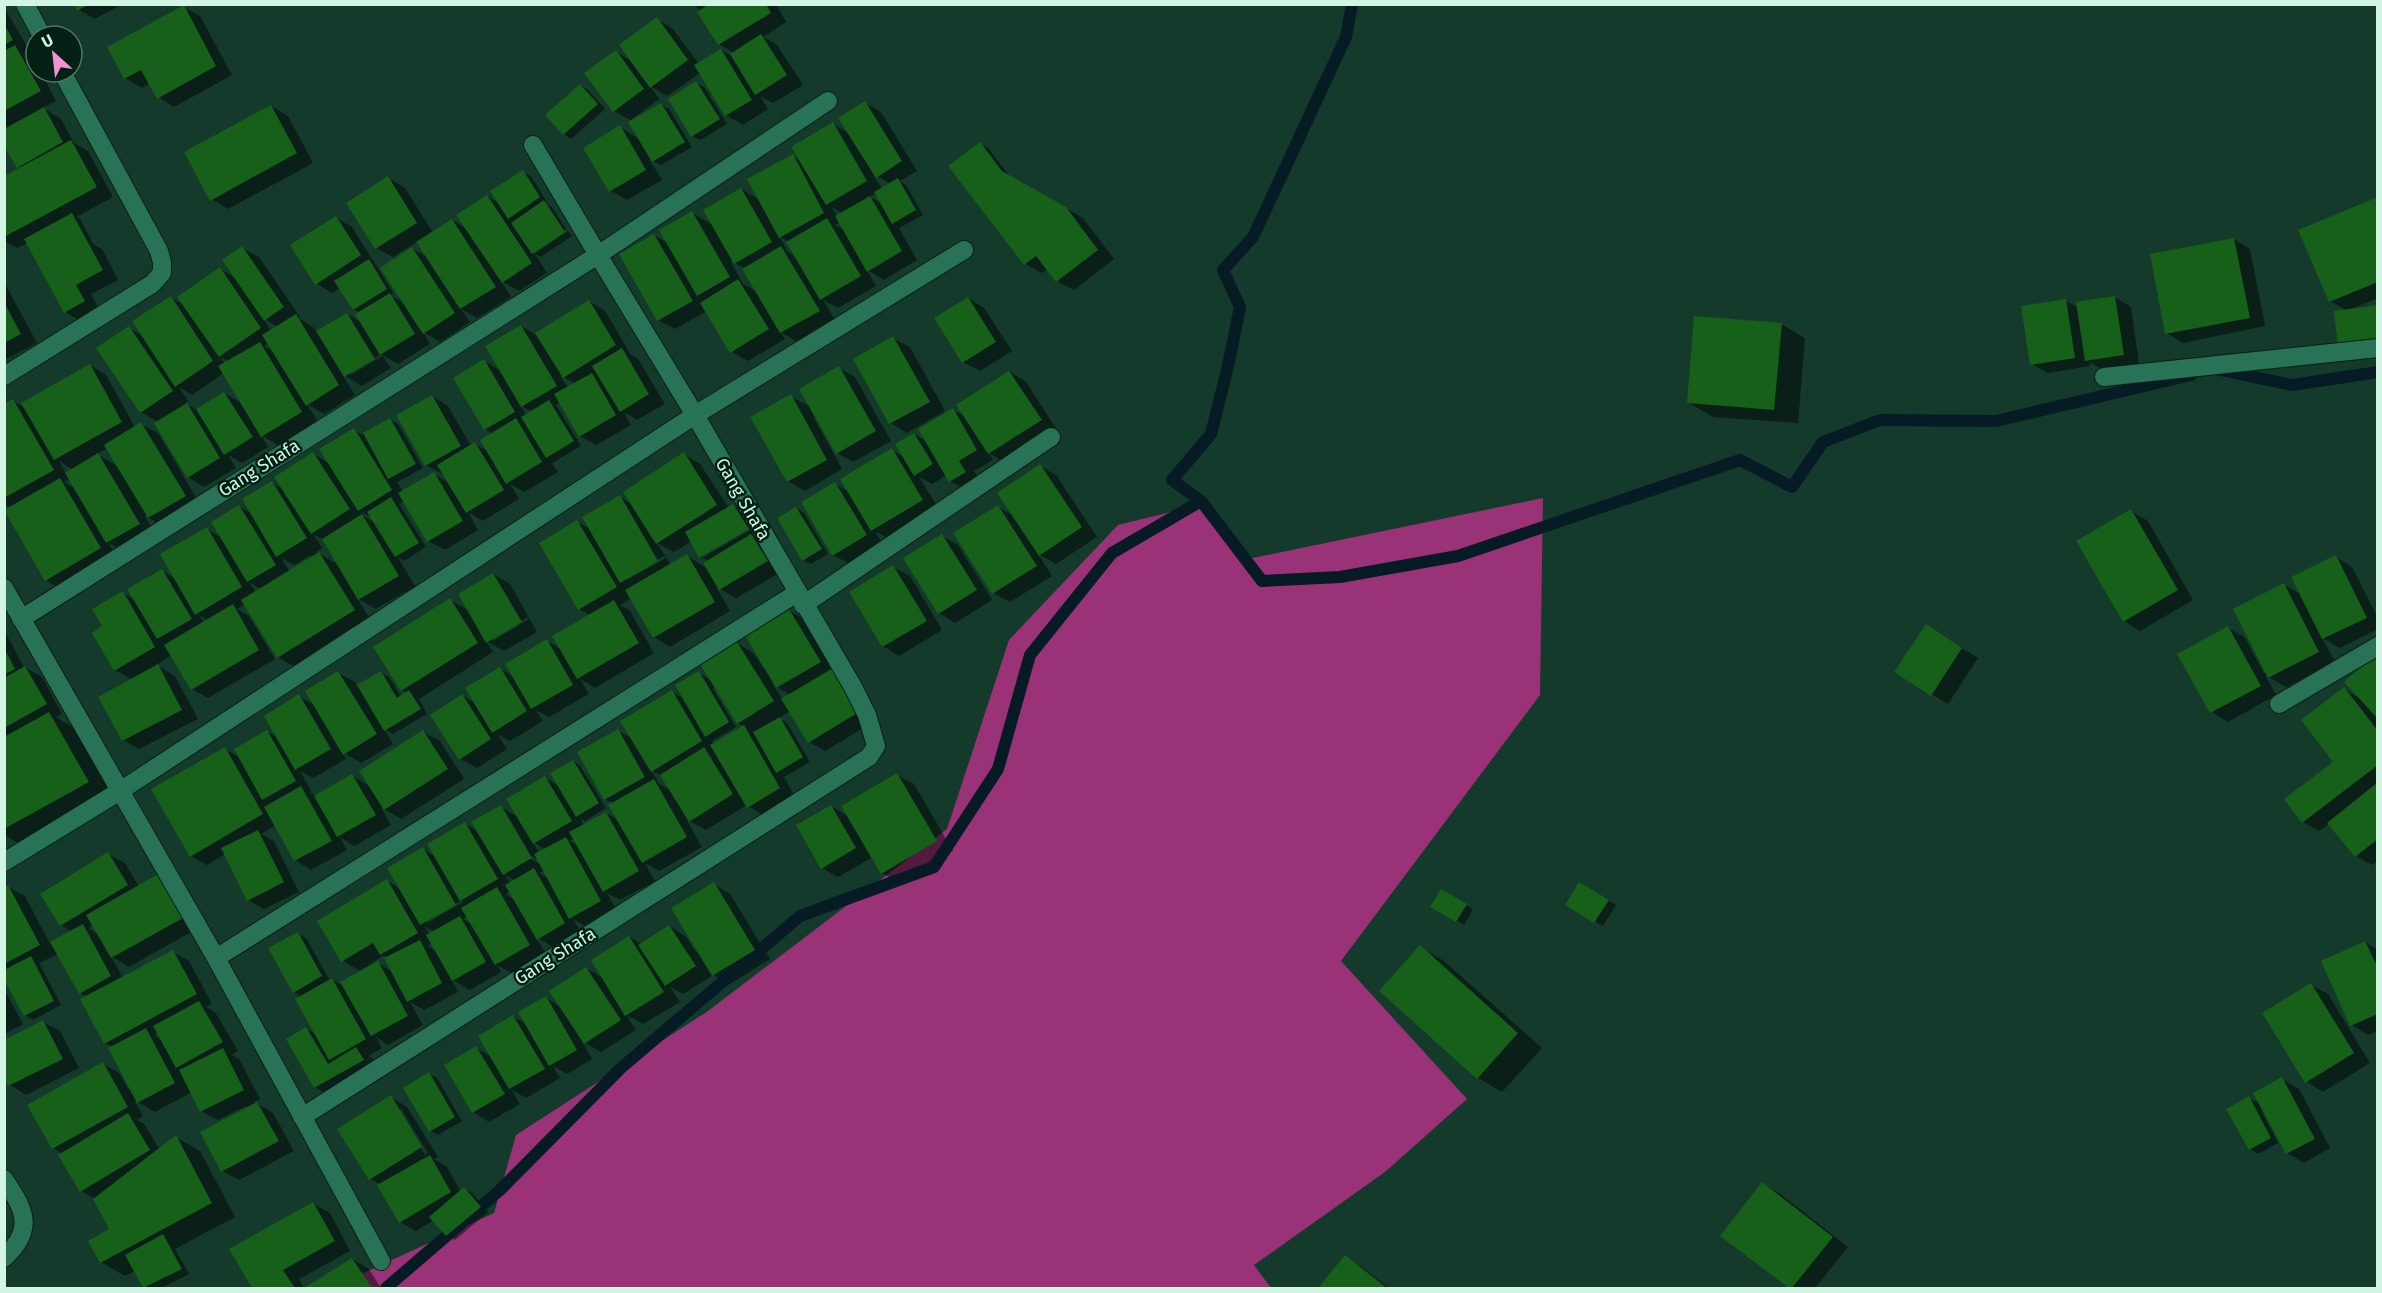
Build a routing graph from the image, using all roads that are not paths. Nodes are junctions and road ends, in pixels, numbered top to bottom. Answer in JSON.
{"nodes":[{"id":1,"x":25,"y":4,"type":"edge"},
{"id":2,"x":36,"y":24,"type":"edge"},
{"id":3,"x":69,"y":84,"type":"edge"},
{"id":4,"x":828,"y":100,"type":"dead end"},
{"id":5,"x":533,"y":145,"type":"dead end"},
{"id":6,"x":964,"y":250,"type":"dead end"},
{"id":7,"x":597,"y":255,"type":"junction"},
{"id":8,"x":2378,"y":348,"type":"edge"},
{"id":9,"x":4,"y":376,"type":"edge"},
{"id":10,"x":2104,"y":377,"type":"dead end"},
{"id":11,"x":695,"y":415,"type":"junction"},
{"id":12,"x":1052,"y":437,"type":"dead end"},
{"id":13,"x":4,"y":588,"type":"edge"},
{"id":14,"x":800,"y":599,"type":"junction"},
{"id":15,"x":21,"y":619,"type":"junction"},
{"id":16,"x":2378,"y":646,"type":"edge"},
{"id":17,"x":2279,"y":704,"type":"dead end"},
{"id":18,"x":120,"y":791,"type":"junction"},
{"id":19,"x":4,"y":862,"type":"edge"},
{"id":20,"x":216,"y":958,"type":"junction"},
{"id":21,"x":302,"y":1117,"type":"junction"},
{"id":22,"x":4,"y":1179,"type":"edge"},
{"id":23,"x":4,"y":1258,"type":"edge"},
{"id":24,"x":381,"y":1262,"type":"dead end"}],
"edges":[{"from":1,"to":2,"type":"street"},
{"from":3,"to":9,"type":"street"},
{"from":4,"to":7,"type":"street"},
{"from":5,"to":7,"type":"street"},
{"from":6,"to":11,"type":"street"},
{"from":7,"to":11,"type":"street","name":"Gang Shafa"},
{"from":7,"to":15,"type":"street","name":"Gang Shafa"},
{"from":8,"to":10,"type":"street"},
{"from":11,"to":14,"type":"street","name":"Gang Shafa"},
{"from":11,"to":18,"type":"street"},
{"from":12,"to":14,"type":"street"},
{"from":13,"to":15,"type":"street"},
{"from":14,"to":20,"type":"street"},
{"from":14,"to":21,"type":"street","name":"Gang Shafa"},
{"from":15,"to":18,"type":"street"},
{"from":16,"to":17,"type":"street"},
{"from":18,"to":19,"type":"street"},
{"from":18,"to":20,"type":"street"},
{"from":20,"to":21,"type":"street"},
{"from":21,"to":24,"type":"street"},
{"from":22,"to":23,"type":"street"}]}
